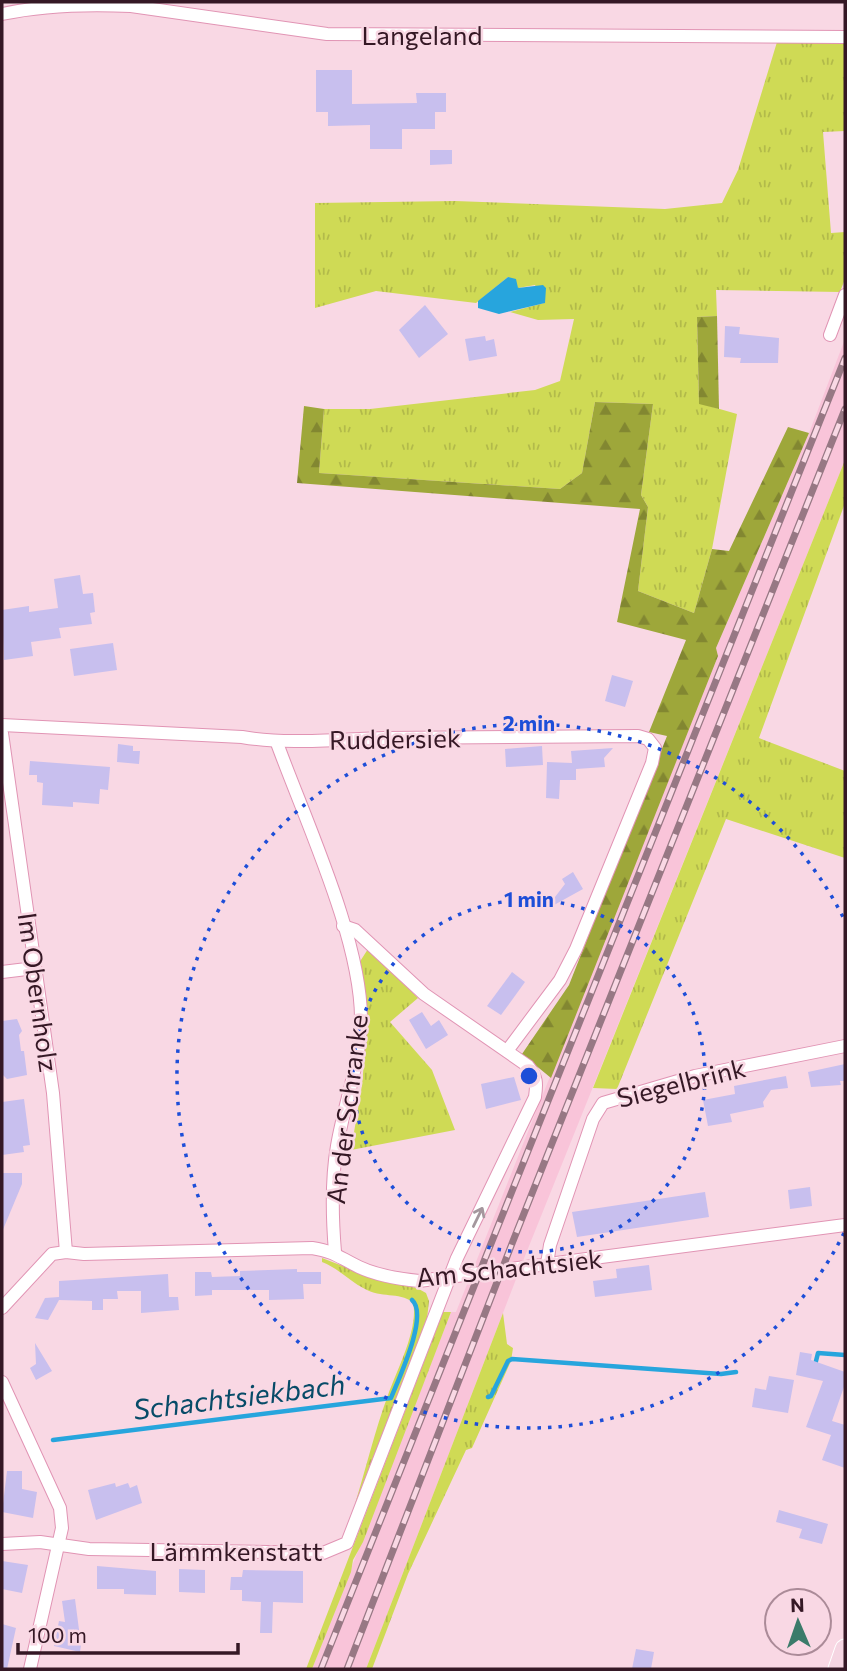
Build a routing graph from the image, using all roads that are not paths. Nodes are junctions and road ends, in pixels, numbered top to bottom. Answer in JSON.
{"nodes":[{"id":1,"x":2,"y":14,"type":"edge"},
{"id":2,"x":845,"y":37,"type":"edge"},
{"id":3,"x":845,"y":295,"type":"edge"},
{"id":4,"x":830,"y":335,"type":"dead end"},
{"id":5,"x":2,"y":725,"type":"edge"},
{"id":6,"x":2,"y":733,"type":"edge"},
{"id":7,"x":277,"y":743,"type":"junction"},
{"id":8,"x":343,"y":926,"type":"junction"},
{"id":9,"x":35,"y":968,"type":"junction"},
{"id":10,"x":2,"y":972,"type":"edge"},
{"id":11,"x":845,"y":1046,"type":"edge"},
{"id":12,"x":507,"y":1051,"type":"junction"},
{"id":13,"x":845,"y":1226,"type":"edge"},
{"id":14,"x":66,"y":1252,"type":"junction"},
{"id":15,"x":335,"y":1252,"type":"junction"},
{"id":16,"x":547,"y":1264,"type":"junction"},
{"id":17,"x":449,"y":1279,"type":"junction"},
{"id":18,"x":2,"y":1308,"type":"edge"},
{"id":19,"x":2,"y":1382,"type":"edge"},
{"id":20,"x":2,"y":1544,"type":"edge"},
{"id":21,"x":58,"y":1545,"type":"junction"},
{"id":22,"x":845,"y":1649,"type":"edge"},
{"id":23,"x":30,"y":1669,"type":"edge"},
{"id":24,"x":838,"y":1669,"type":"edge"}],
"edges":[{"from":1,"to":2,"type":"street","name":"Langeland"},
{"from":3,"to":4,"type":"street"},
{"from":5,"to":7,"type":"street","name":"Ruddersiek"},
{"from":6,"to":9,"type":"street","name":"Im Obernholz"},
{"from":7,"to":8,"type":"street","name":"An der Schranke"},
{"from":7,"to":12,"type":"street","name":"Ruddersiek"},
{"from":8,"to":12,"type":"street"},
{"from":8,"to":15,"type":"street","name":"An der Schranke"},
{"from":9,"to":10,"type":"street"},
{"from":9,"to":14,"type":"street","name":"Im Obernholz"},
{"from":11,"to":16,"type":"street","name":"Siegelbrink"},
{"from":17,"to":12,"type":"street","one_way":true},
{"from":13,"to":16,"type":"street","name":"Am Schachtsiek"},
{"from":14,"to":15,"type":"street","name":"Am Schachtsiek"},
{"from":14,"to":18,"type":"street","name":"Am Schachtsiek"},
{"from":15,"to":17,"type":"street","name":"Am Schachtsiek"},
{"from":16,"to":17,"type":"street","name":"Am Schachtsiek"},
{"from":17,"to":21,"type":"street","name":"Lämmkenstatt"},
{"from":19,"to":21,"type":"street"},
{"from":20,"to":21,"type":"street","name":"Lämmkenstatt"},
{"from":21,"to":23,"type":"street"},
{"from":22,"to":24,"type":"main road"}]}
